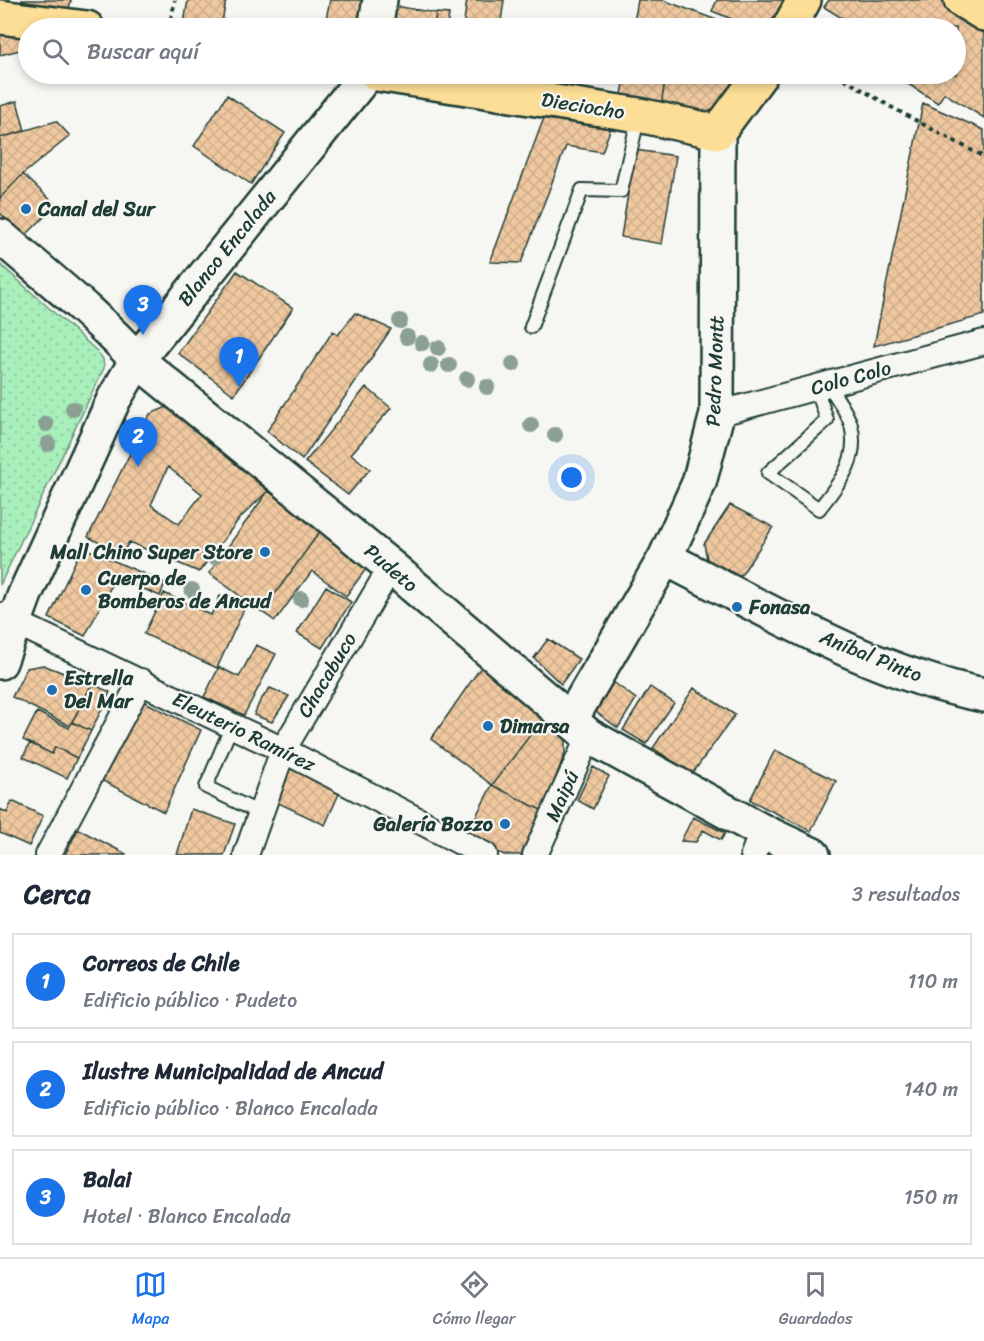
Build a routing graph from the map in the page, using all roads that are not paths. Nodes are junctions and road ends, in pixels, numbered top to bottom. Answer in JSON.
{"nodes":[{"id":1,"x":380,"y":0,"type":"edge"},
{"id":2,"x":804,"y":0,"type":"edge"},
{"id":3,"x":961,"y":0,"type":"edge"},
{"id":4,"x":984,"y":14,"type":"edge"},
{"id":5,"x":0,"y":17,"type":"edge"},
{"id":6,"x":377,"y":18,"type":"edge"},
{"id":7,"x":794,"y":18,"type":"edge"},
{"id":8,"x":18,"y":19,"type":"edge"},
{"id":9,"x":359,"y":84,"type":"edge"},
{"id":10,"x":440,"y":84,"type":"edge"},
{"id":11,"x":754,"y":84,"type":"edge"},
{"id":12,"x":639,"y":115,"type":"junction"},
{"id":13,"x":718,"y":132,"type":"junction"},
{"id":14,"x":3,"y":241,"type":"edge"},
{"id":15,"x":531,"y":327,"type":"dead end"},
{"id":16,"x":984,"y":342,"type":"edge"},
{"id":17,"x":137,"y":360,"type":"junction"},
{"id":18,"x":822,"y":386,"type":"junction"},
{"id":19,"x":717,"y":414,"type":"junction"},
{"id":20,"x":665,"y":558,"type":"junction"},
{"id":21,"x":391,"y":567,"type":"junction"},
{"id":22,"x":7,"y":618,"type":"edge"},
{"id":23,"x":0,"y":662,"type":"edge"},
{"id":24,"x":141,"y":681,"type":"junction"},
{"id":25,"x":984,"y":695,"type":"edge"},
{"id":26,"x":232,"y":725,"type":"junction"},
{"id":27,"x":580,"y":728,"type":"junction"},
{"id":28,"x":283,"y":750,"type":"junction"},
{"id":29,"x":260,"y":813,"type":"junction"},
{"id":30,"x":758,"y":843,"type":"edge"},
{"id":31,"x":48,"y":855,"type":"edge"},
{"id":32,"x":246,"y":855,"type":"edge"},
{"id":33,"x":484,"y":855,"type":"edge"},
{"id":34,"x":535,"y":855,"type":"edge"},
{"id":35,"x":813,"y":855,"type":"edge"}],
"edges":[{"from":1,"to":6,"type":"street"},
{"from":2,"to":7,"type":"main road"},
{"from":3,"to":4,"type":"main road"},
{"from":5,"to":8,"type":"main road"},
{"from":9,"to":17,"type":"street","name":"Blanco Encalada"},
{"from":10,"to":12,"type":"main road","name":"Dieciocho"},
{"from":11,"to":13,"type":"main road"},
{"from":12,"to":13,"type":"main road","name":"Dieciocho"},
{"from":12,"to":15,"type":"lane"},
{"from":13,"to":19,"type":"street","name":"Pedro Montt"},
{"from":14,"to":17,"type":"street","name":"Pudeto"},
{"from":16,"to":18,"type":"street","name":"Colo Colo"},
{"from":17,"to":21,"type":"street","name":"Pudeto"},
{"from":17,"to":22,"type":"street","name":"Blanco Encalada"},
{"from":18,"to":18,"type":"lane"},
{"from":18,"to":19,"type":"street","name":"Colo Colo"},
{"from":19,"to":20,"type":"street","name":"Pedro Montt"},
{"from":20,"to":25,"type":"street","name":"Aníbal Pinto"},
{"from":20,"to":27,"type":"street","name":"Pedro Montt"},
{"from":21,"to":27,"type":"street","name":"Pudeto"},
{"from":21,"to":28,"type":"street","name":"Chacabuco"},
{"from":22,"to":23,"type":"street","name":"Blanco Encalada"},
{"from":22,"to":24,"type":"street","name":"Eleuterio Ramírez"},
{"from":24,"to":26,"type":"street","name":"Eleuterio Ramírez"},
{"from":24,"to":31,"type":"street"},
{"from":26,"to":28,"type":"street","name":"Eleuterio Ramírez"},
{"from":26,"to":29,"type":"lane"},
{"from":27,"to":30,"type":"street","name":"Pudeto"},
{"from":27,"to":34,"type":"street","name":"Maipú"},
{"from":28,"to":29,"type":"street","name":"Chacabuco"},
{"from":28,"to":33,"type":"street","name":"Eleuterio Ramírez"},
{"from":29,"to":32,"type":"street","name":"Chacabuco"},
{"from":30,"to":35,"type":"street","name":"Pudeto"}]}
